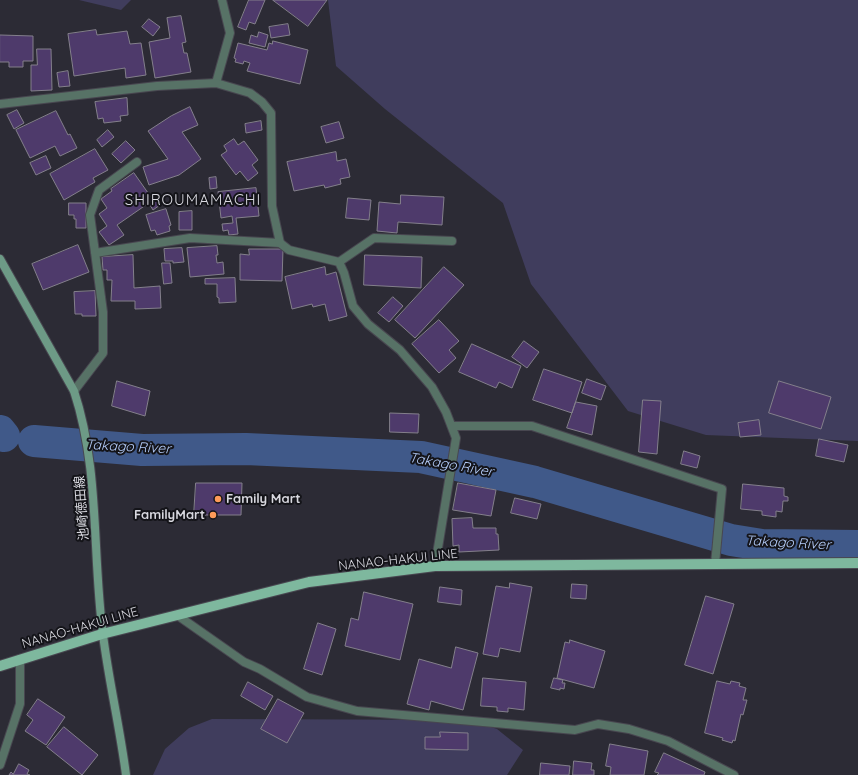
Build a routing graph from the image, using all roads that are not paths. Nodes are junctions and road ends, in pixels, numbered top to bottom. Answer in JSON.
{"nodes":[{"id":1,"x":222,"y":0,"type":"edge"},
{"id":2,"x":216,"y":83,"type":"junction"},
{"id":3,"x":0,"y":104,"type":"edge"},
{"id":4,"x":137,"y":162,"type":"dead end"},
{"id":5,"x":452,"y":241,"type":"dead end"},
{"id":6,"x":280,"y":243,"type":"junction"},
{"id":7,"x":95,"y":253,"type":"junction"},
{"id":8,"x":0,"y":259,"type":"edge"},
{"id":9,"x":339,"y":262,"type":"junction"},
{"id":10,"x":74,"y":392,"type":"junction"},
{"id":11,"x":452,"y":426,"type":"junction"},
{"id":12,"x":858,"y":563,"type":"edge"},
{"id":13,"x":715,"y":564,"type":"junction"},
{"id":14,"x":435,"y":566,"type":"junction"},
{"id":15,"x":177,"y":615,"type":"junction"},
{"id":16,"x":102,"y":634,"type":"junction"},
{"id":17,"x":20,"y":659,"type":"junction"},
{"id":18,"x":0,"y":666,"type":"edge"},
{"id":19,"x":0,"y":765,"type":"edge"},
{"id":20,"x":126,"y":775,"type":"edge"},
{"id":21,"x":734,"y":775,"type":"edge"}],
"edges":[{"from":1,"to":2,"type":"street"},
{"from":2,"to":3,"type":"street"},
{"from":2,"to":6,"type":"street"},
{"from":4,"to":7,"type":"street"},
{"from":5,"to":9,"type":"street"},
{"from":6,"to":7,"type":"street"},
{"from":6,"to":9,"type":"street"},
{"from":7,"to":10,"type":"street"},
{"from":8,"to":10,"type":"main road","name":"池崎徳田線"},
{"from":9,"to":11,"type":"street"},
{"from":10,"to":16,"type":"main road","name":"池崎徳田線"},
{"from":11,"to":13,"type":"street"},
{"from":11,"to":14,"type":"street"},
{"from":12,"to":13,"type":"main road","name":"NANAO-HAKUI LINE"},
{"from":13,"to":14,"type":"main road","name":"NANAO-HAKUI LINE"},
{"from":14,"to":15,"type":"main road","name":"NANAO-HAKUI LINE"},
{"from":15,"to":16,"type":"main road","name":"NANAO-HAKUI LINE"},
{"from":15,"to":21,"type":"street"},
{"from":16,"to":17,"type":"main road","name":"NANAO-HAKUI LINE"},
{"from":16,"to":20,"type":"main road","name":"池崎徳田線"},
{"from":17,"to":18,"type":"main road","name":"NANAO-HAKUI LINE"},
{"from":17,"to":19,"type":"street"}]}
